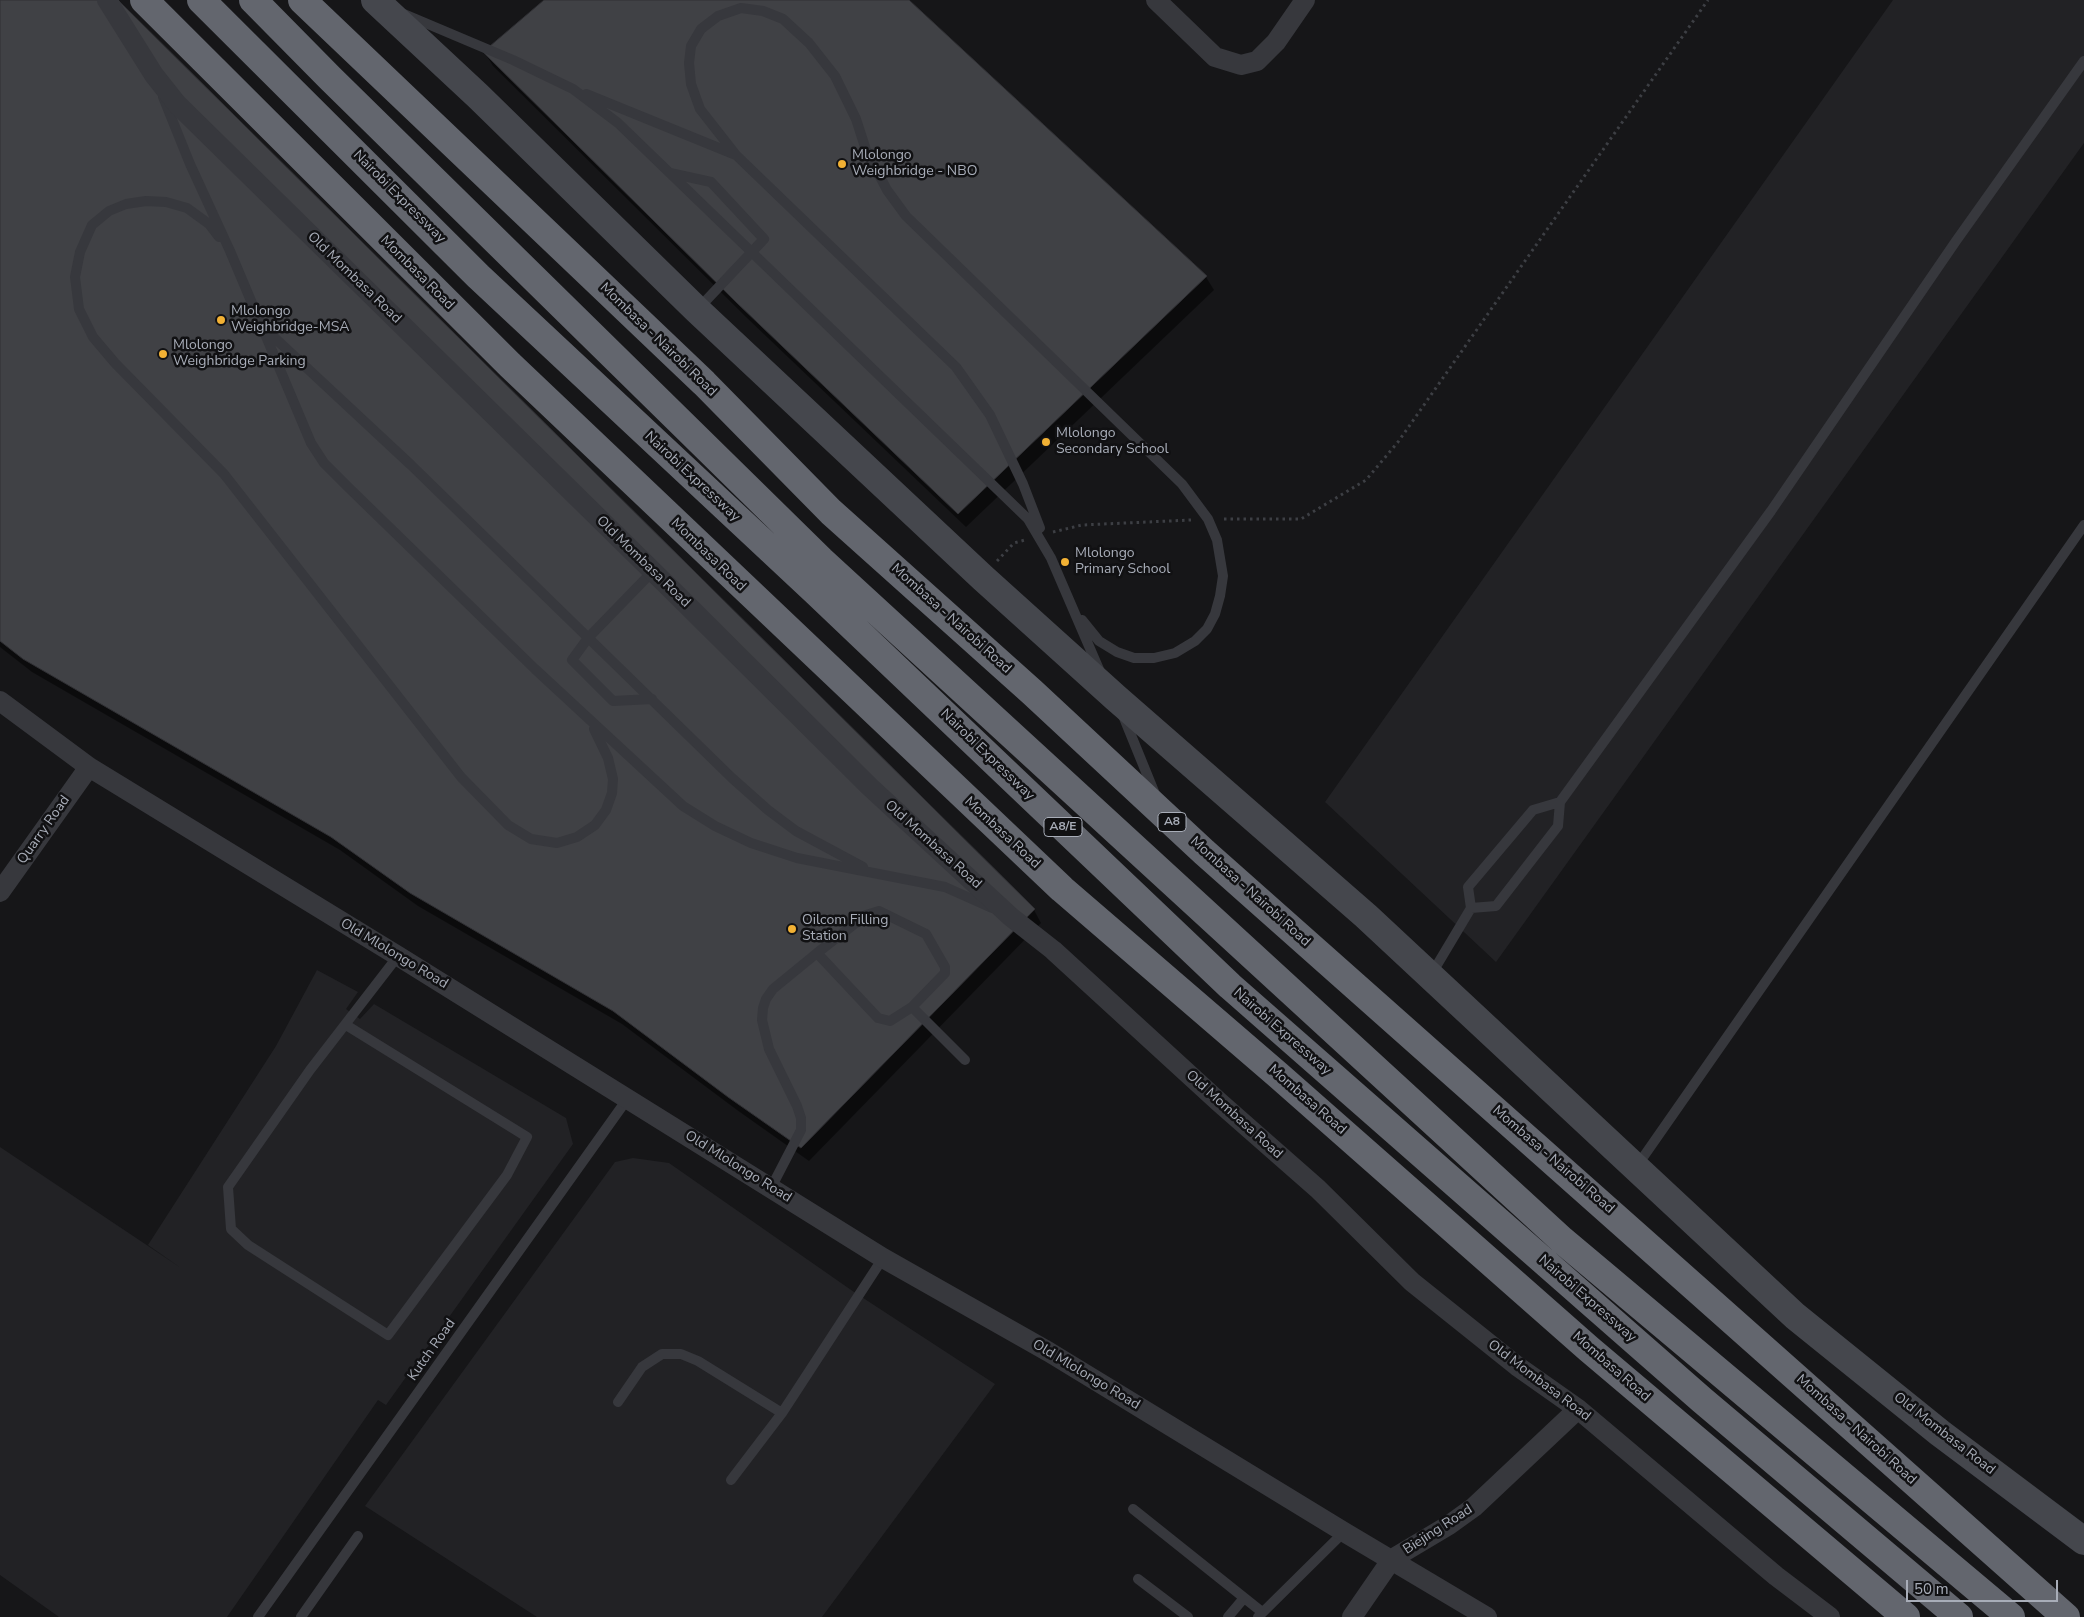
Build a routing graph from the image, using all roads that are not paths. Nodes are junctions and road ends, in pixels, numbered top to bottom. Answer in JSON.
{"nodes":[{"id":1,"x":107,"y":0,"type":"edge"},
{"id":2,"x":144,"y":0,"type":"edge"},
{"id":3,"x":201,"y":0,"type":"edge"},
{"id":4,"x":253,"y":0,"type":"edge"},
{"id":5,"x":302,"y":0,"type":"edge"},
{"id":6,"x":1156,"y":0,"type":"edge"},
{"id":7,"x":1305,"y":0,"type":"edge"},
{"id":8,"x":374,"y":1,"type":"edge"},
{"id":9,"x":2084,"y":60,"type":"edge"},
{"id":10,"x":154,"y":75,"type":"junction"},
{"id":11,"x":573,"y":89,"type":"junction"},
{"id":12,"x":736,"y":155,"type":"junction"},
{"id":13,"x":670,"y":173,"type":"junction"},
{"id":14,"x":230,"y":251,"type":"junction"},
{"id":15,"x":752,"y":252,"type":"junction"},
{"id":16,"x":697,"y":310,"type":"junction"},
{"id":17,"x":260,"y":325,"type":"junction"},
{"id":18,"x":2084,"y":525,"type":"edge"},
{"id":19,"x":1041,"y":536,"type":"junction"},
{"id":20,"x":652,"y":571,"type":"junction"},
{"id":21,"x":1072,"y":607,"type":"junction"},
{"id":22,"x":588,"y":638,"type":"junction"},
{"id":23,"x":1116,"y":698,"type":"junction"},
{"id":24,"x":652,"y":700,"type":"junction"},
{"id":25,"x":0,"y":701,"type":"edge"},
{"id":26,"x":588,"y":719,"type":"junction"},
{"id":27,"x":88,"y":767,"type":"junction"},
{"id":28,"x":1560,"y":802,"type":"junction"},
{"id":29,"x":1204,"y":852,"type":"junction"},
{"id":30,"x":872,"y":872,"type":"junction"},
{"id":31,"x":0,"y":892,"type":"edge"},
{"id":32,"x":1471,"y":908,"type":"junction"},
{"id":33,"x":1011,"y":917,"type":"junction"},
{"id":34,"x":817,"y":953,"type":"junction"},
{"id":35,"x":398,"y":956,"type":"junction"},
{"id":36,"x":1430,"y":977,"type":"junction"},
{"id":37,"x":912,"y":1006,"type":"junction"},
{"id":38,"x":346,"y":1025,"type":"junction"},
{"id":39,"x":965,"y":1060,"type":"dead end"},
{"id":40,"x":628,"y":1098,"type":"junction"},
{"id":41,"x":1636,"y":1166,"type":"junction"},
{"id":42,"x":771,"y":1188,"type":"junction"},
{"id":43,"x":883,"y":1258,"type":"junction"},
{"id":44,"x":618,"y":1402,"type":"dead end"},
{"id":45,"x":1578,"y":1409,"type":"junction"},
{"id":46,"x":782,"y":1413,"type":"junction"},
{"id":47,"x":731,"y":1480,"type":"dead end"},
{"id":48,"x":1133,"y":1509,"type":"dead end"},
{"id":49,"x":1344,"y":1532,"type":"junction"},
{"id":50,"x":358,"y":1536,"type":"dead end"},
{"id":51,"x":2084,"y":1541,"type":"edge"},
{"id":52,"x":1392,"y":1559,"type":"junction"},
{"id":53,"x":1138,"y":1579,"type":"dead end"},
{"id":54,"x":1244,"y":1598,"type":"junction"},
{"id":55,"x":1260,"y":1614,"type":"edge"},
{"id":56,"x":258,"y":1617,"type":"edge"},
{"id":57,"x":301,"y":1617,"type":"edge"},
{"id":58,"x":1188,"y":1617,"type":"edge"},
{"id":59,"x":1228,"y":1617,"type":"edge"},
{"id":60,"x":1352,"y":1617,"type":"edge"},
{"id":61,"x":1487,"y":1617,"type":"edge"},
{"id":62,"x":1830,"y":1617,"type":"edge"},
{"id":63,"x":1906,"y":1617,"type":"edge"},
{"id":64,"x":1959,"y":1617,"type":"edge"},
{"id":65,"x":2011,"y":1617,"type":"edge"},
{"id":66,"x":2066,"y":1617,"type":"edge"}],
"edges":[{"from":1,"to":10,"type":"street","name":"Old Mombasa Road"},
{"from":2,"to":63,"type":"highway","name":"Mombasa Road"},
{"from":3,"to":64,"type":"highway","name":"Nairobi Expressway","number":"A8/E"},
{"from":4,"to":65,"type":"highway","name":"Nairobi Expressway","number":"A8/E"},
{"from":5,"to":29,"type":"highway","name":"Mombasa - Nairobi Road","number":"A8"},
{"from":6,"to":7,"type":"street"},
{"from":8,"to":11,"type":"lane"},
{"from":8,"to":16,"type":"street","name":"Old Mombasa Road"},
{"from":9,"to":28,"type":"lane"},
{"from":10,"to":14,"type":"lane"},
{"from":10,"to":20,"type":"street","name":"Old Mombasa Road"},
{"from":11,"to":12,"type":"lane"},
{"from":11,"to":13,"type":"lane"},
{"from":12,"to":19,"type":"lane"},
{"from":12,"to":21,"type":"lane"},
{"from":13,"to":15,"type":"lane"},
{"from":13,"to":15,"type":"lane"},
{"from":14,"to":17,"type":"lane"},
{"from":14,"to":26,"type":"lane"},
{"from":15,"to":16,"type":"lane"},
{"from":15,"to":19,"type":"lane"},
{"from":16,"to":23,"type":"street","name":"Old Mombasa Road"},
{"from":17,"to":22,"type":"lane"},
{"from":17,"to":26,"type":"lane"},
{"from":18,"to":41,"type":"lane"},
{"from":19,"to":21,"type":"lane"},
{"from":20,"to":22,"type":"lane"},
{"from":20,"to":33,"type":"street","name":"Old Mombasa Road"},
{"from":21,"to":23,"type":"lane"},
{"from":22,"to":24,"type":"lane"},
{"from":22,"to":24,"type":"lane"},
{"from":23,"to":29,"type":"lane"},
{"from":23,"to":36,"type":"street","name":"Old Mombasa Road"},
{"from":24,"to":30,"type":"lane"},
{"from":25,"to":27,"type":"street","name":"Old Mlolongo Road"},
{"from":26,"to":30,"type":"lane"},
{"from":27,"to":31,"type":"street","name":"Quarry Road"},
{"from":27,"to":35,"type":"street","name":"Old Mlolongo Road"},
{"from":28,"to":32,"type":"lane"},
{"from":28,"to":32,"type":"lane"},
{"from":29,"to":66,"type":"highway","name":"Mombasa - Nairobi Road","number":"A8"},
{"from":30,"to":33,"type":"lane"},
{"from":32,"to":36,"type":"lane"},
{"from":33,"to":45,"type":"street","name":"Old Mombasa Road"},
{"from":34,"to":37,"type":"lane"},
{"from":34,"to":37,"type":"lane"},
{"from":34,"to":42,"type":"lane"},
{"from":35,"to":38,"type":"lane"},
{"from":35,"to":40,"type":"street","name":"Old Mlolongo Road"},
{"from":36,"to":41,"type":"street","name":"Old Mombasa Road"},
{"from":37,"to":39,"type":"lane"},
{"from":38,"to":38,"type":"lane"},
{"from":40,"to":42,"type":"street","name":"Old Mlolongo Road"},
{"from":40,"to":56,"type":"lane","name":"Kutch Road"},
{"from":41,"to":51,"type":"street","name":"Old Mombasa Road"},
{"from":42,"to":43,"type":"street","name":"Old Mlolongo Road"},
{"from":43,"to":46,"type":"lane"},
{"from":43,"to":49,"type":"street","name":"Old Mlolongo Road"},
{"from":44,"to":46,"type":"lane"},
{"from":45,"to":52,"type":"street","name":"Biejing Road"},
{"from":45,"to":62,"type":"street","name":"Old Mombasa Road"},
{"from":46,"to":47,"type":"lane"},
{"from":48,"to":54,"type":"lane"},
{"from":49,"to":52,"type":"street","name":"Old Mlolongo Road"},
{"from":49,"to":55,"type":"lane"},
{"from":50,"to":57,"type":"lane"},
{"from":52,"to":60,"type":"street","name":"Biejing Road"},
{"from":52,"to":61,"type":"street","name":"Old Mlolongo Road"},
{"from":53,"to":58,"type":"lane"},
{"from":54,"to":55,"type":"lane"},
{"from":54,"to":59,"type":"lane"}]}
